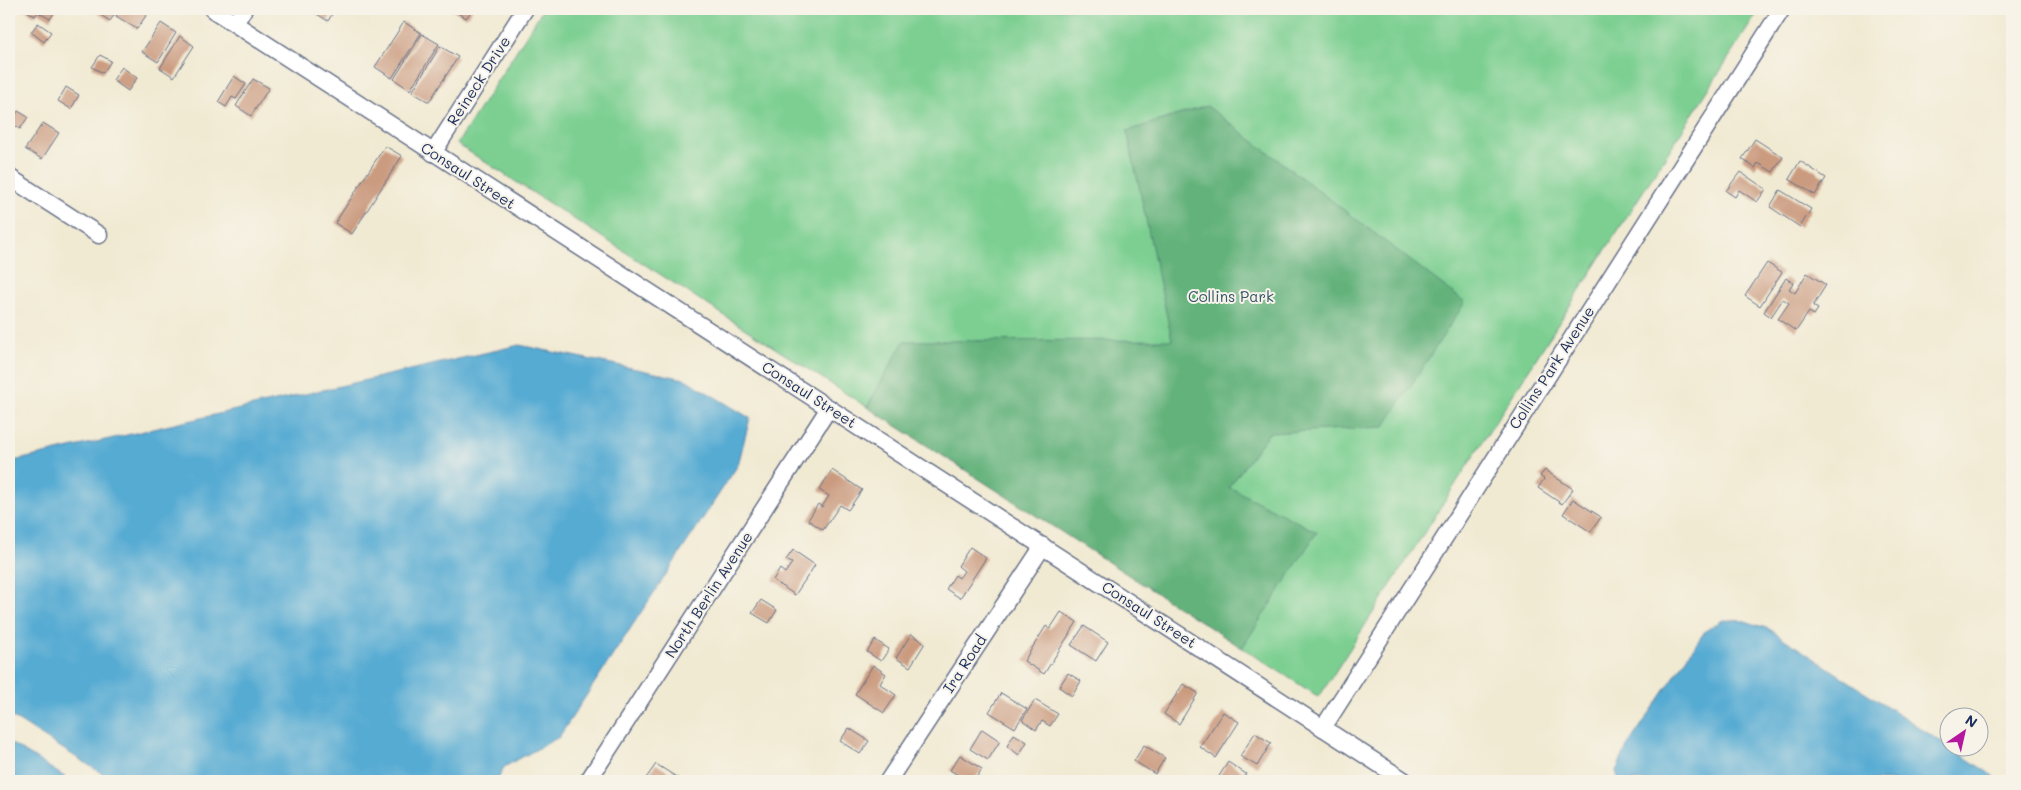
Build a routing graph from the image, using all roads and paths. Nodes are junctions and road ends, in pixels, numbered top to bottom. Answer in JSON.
{"nodes":[{"id":1,"x":212,"y":9,"type":"edge"},
{"id":2,"x":244,"y":9,"type":"edge"},
{"id":3,"x":525,"y":9,"type":"edge"},
{"id":4,"x":1782,"y":9,"type":"edge"},
{"id":5,"x":235,"y":23,"type":"junction"},
{"id":6,"x":433,"y":153,"type":"junction"},
{"id":7,"x":9,"y":177,"type":"edge"},
{"id":8,"x":99,"y":235,"type":"dead end"},
{"id":9,"x":829,"y":408,"type":"junction"},
{"id":10,"x":1043,"y":546,"type":"junction"},
{"id":11,"x":1323,"y":728,"type":"junction"},
{"id":12,"x":1384,"y":776,"type":"edge"},
{"id":13,"x":588,"y":781,"type":"edge"},
{"id":14,"x":888,"y":781,"type":"edge"},
{"id":15,"x":1405,"y":781,"type":"edge"}],
"edges":[{"from":1,"to":5,"type":"street","name":"Consaul Street"},
{"from":2,"to":5,"type":"street"},
{"from":3,"to":6,"type":"street","name":"Reineck Drive"},
{"from":4,"to":11,"type":"street","name":"Collins Park Avenue"},
{"from":5,"to":6,"type":"street","name":"Consaul Street"},
{"from":6,"to":9,"type":"street","name":"Consaul Street"},
{"from":7,"to":8,"type":"street"},
{"from":9,"to":10,"type":"street","name":"Consaul Street"},
{"from":9,"to":13,"type":"street","name":"North Berlin Avenue"},
{"from":10,"to":11,"type":"street","name":"Consaul Street"},
{"from":10,"to":14,"type":"street","name":"Ira Road"},
{"from":11,"to":12,"type":"street","name":"Consaul Street"},
{"from":12,"to":15,"type":"street","name":"Consaul Street"}]}
